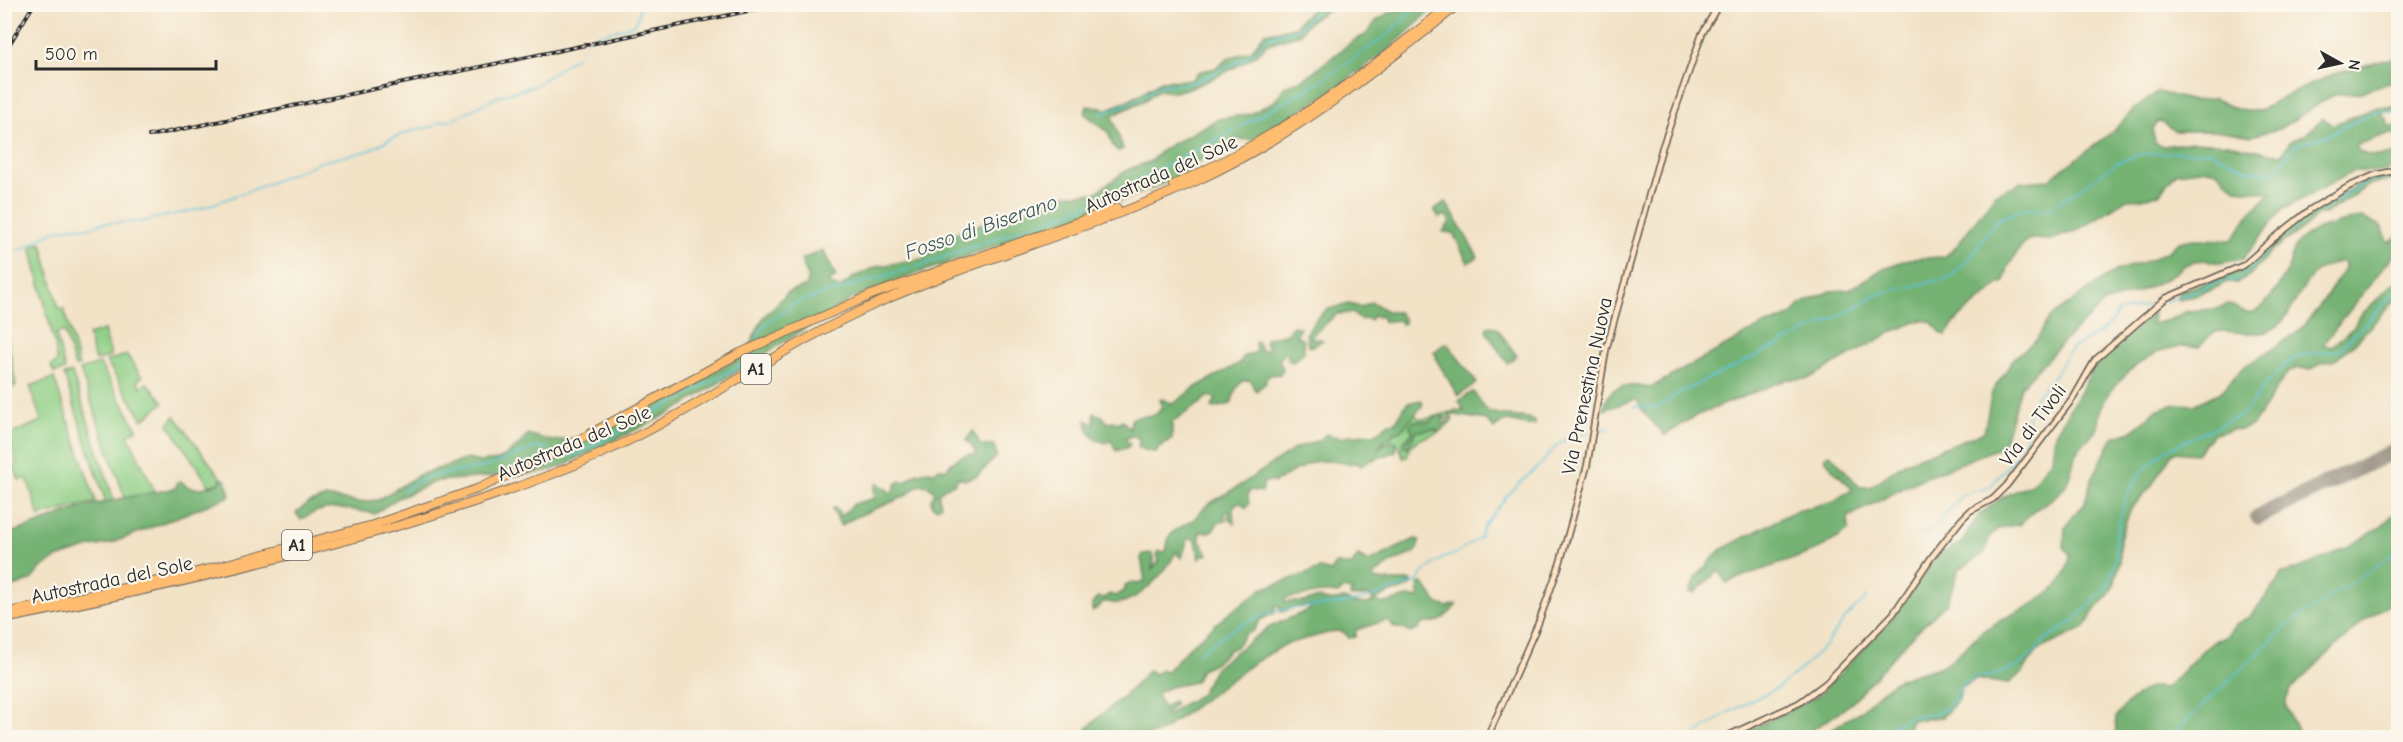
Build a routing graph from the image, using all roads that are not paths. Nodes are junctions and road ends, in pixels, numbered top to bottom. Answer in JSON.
{"nodes":[{"id":1,"x":1451,"y":4,"type":"edge"},
{"id":2,"x":1460,"y":4,"type":"edge"},
{"id":3,"x":1719,"y":4,"type":"edge"},
{"id":4,"x":2398,"y":170,"type":"edge"},
{"id":5,"x":4,"y":613,"type":"edge"},
{"id":6,"x":4,"y":620,"type":"edge"},
{"id":7,"x":1487,"y":738,"type":"edge"},
{"id":8,"x":1723,"y":738,"type":"edge"}],
"edges":[{"from":1,"to":5,"type":"highway","name":"Autostrada del Sole","number":"A1"},
{"from":2,"to":6,"type":"highway","name":"Autostrada del Sole","number":"A1"},
{"from":3,"to":7,"type":"main road","name":"Via Prenestina Nuova"},
{"from":4,"to":8,"type":"main road","name":"Via di Tivoli"}]}
